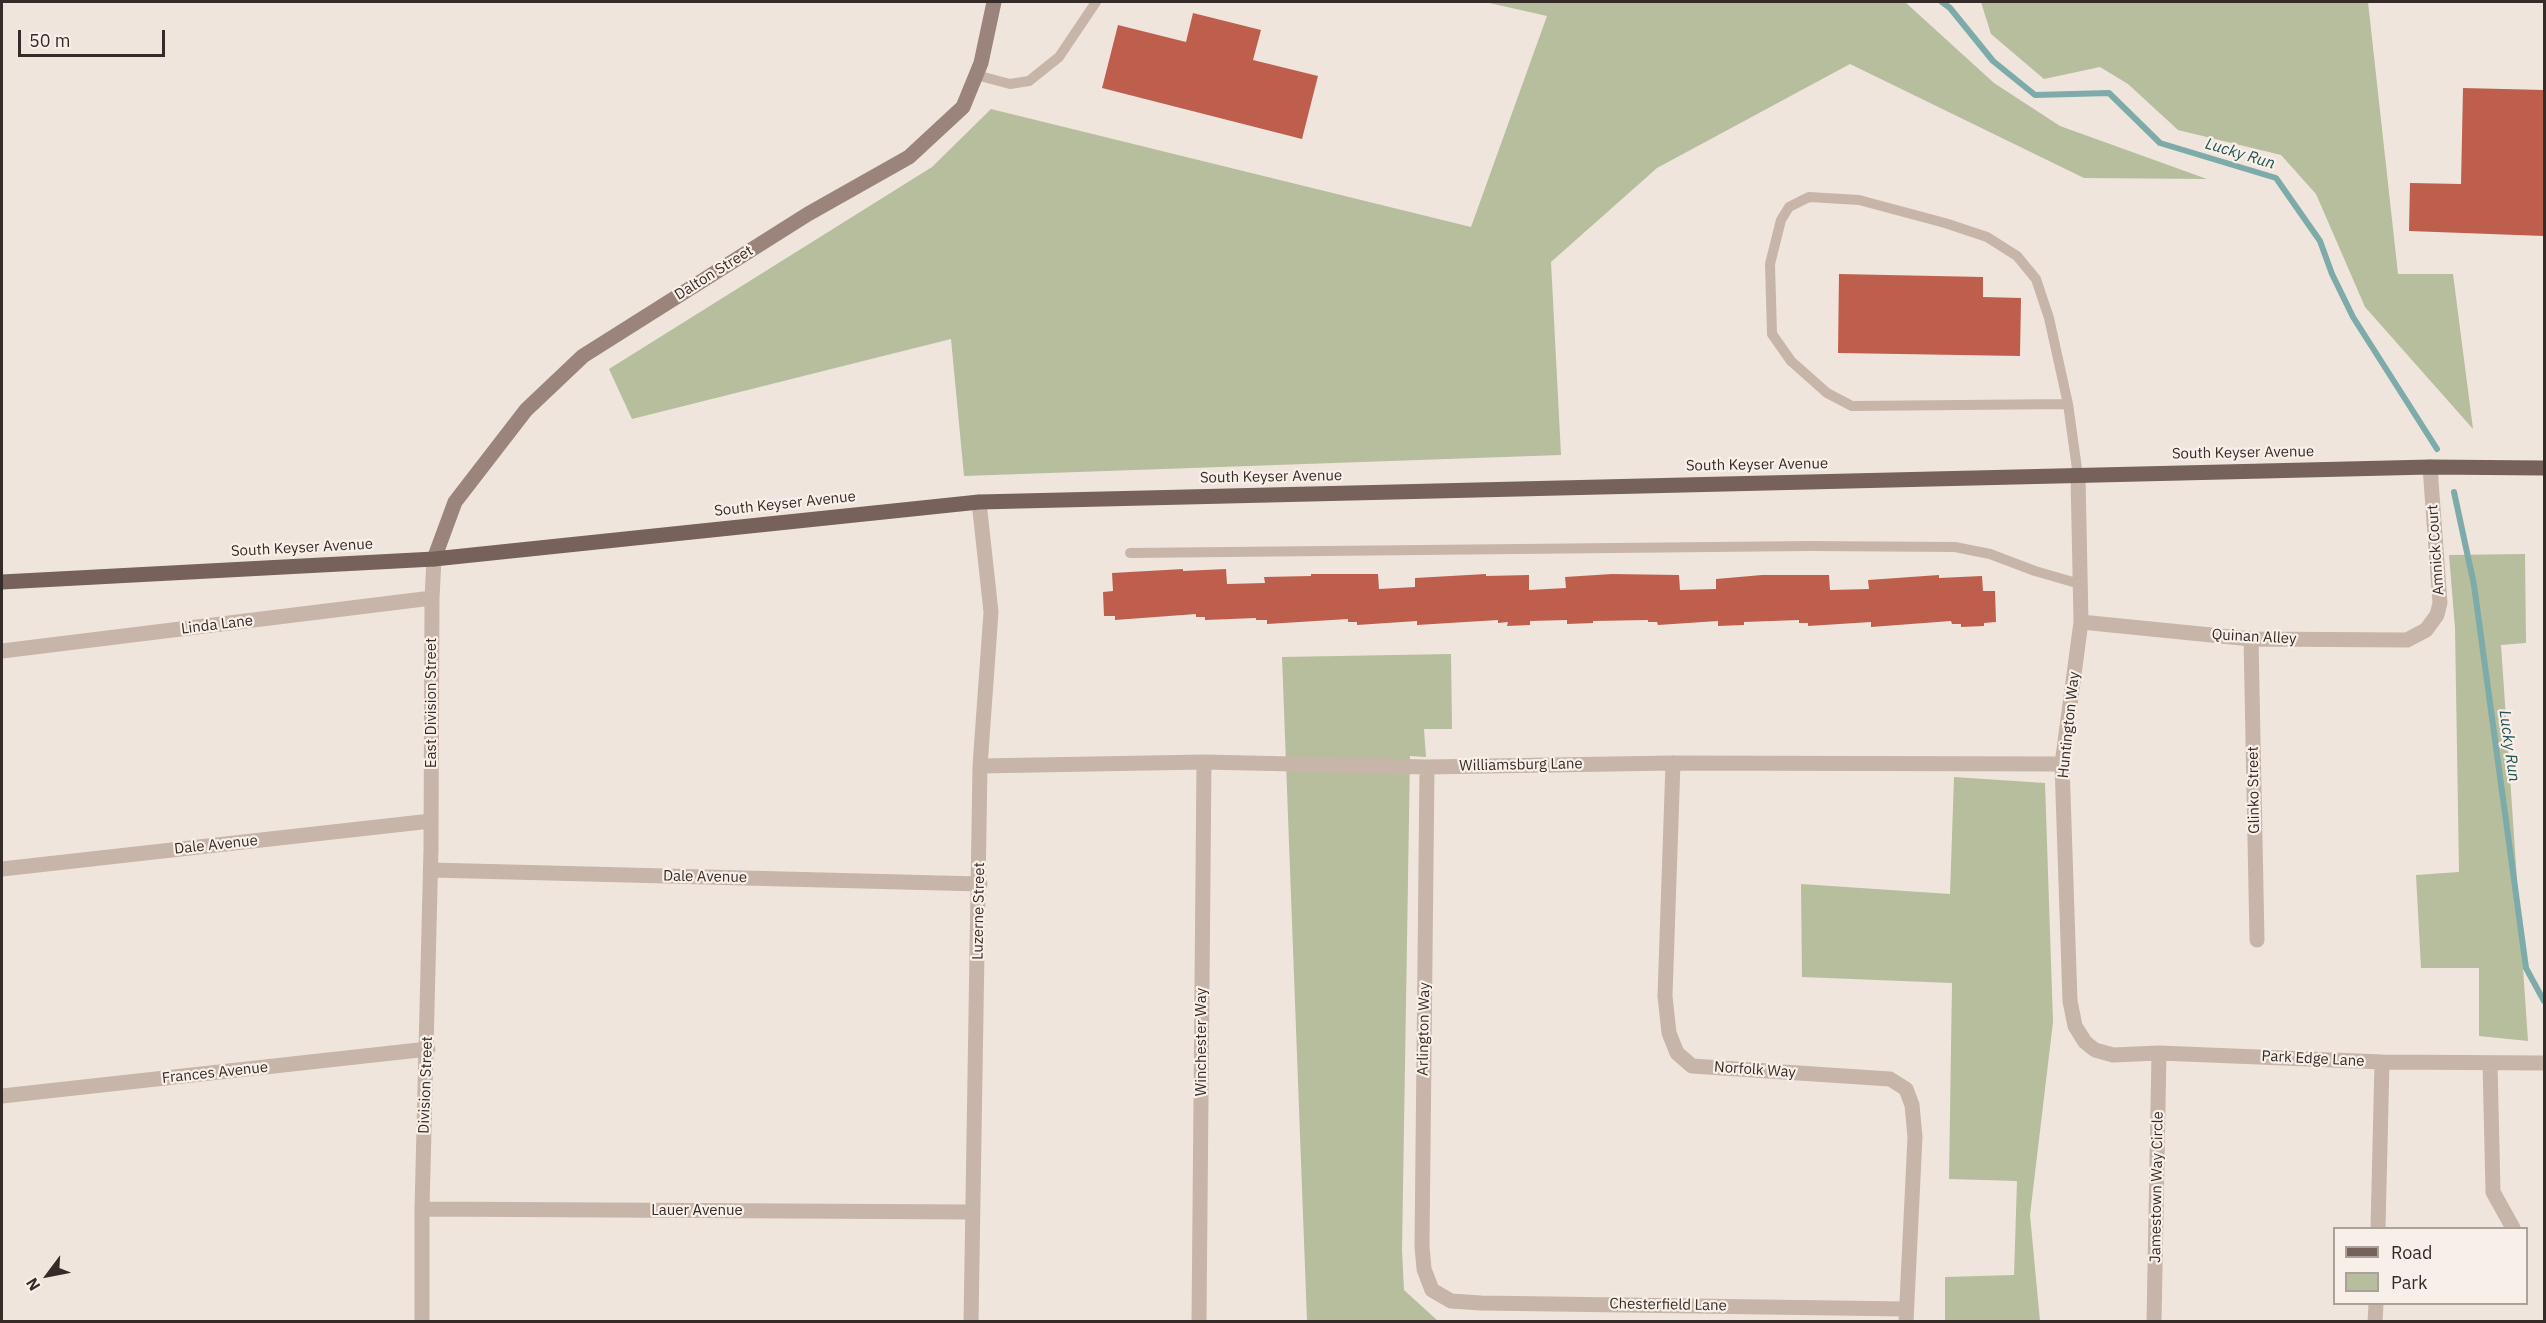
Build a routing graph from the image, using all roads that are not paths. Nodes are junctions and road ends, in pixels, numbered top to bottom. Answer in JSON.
{"nodes":[{"id":1,"x":994,"y":2,"type":"edge"},
{"id":2,"x":1096,"y":2,"type":"edge"},
{"id":3,"x":976,"y":75,"type":"junction"},
{"id":4,"x":2068,"y":404,"type":"junction"},
{"id":5,"x":2430,"y":466,"type":"junction"},
{"id":6,"x":2544,"y":468,"type":"edge"},
{"id":7,"x":2079,"y":476,"type":"junction"},
{"id":8,"x":979,"y":502,"type":"junction"},
{"id":9,"x":1130,"y":553,"type":"dead end"},
{"id":10,"x":434,"y":559,"type":"junction"},
{"id":11,"x":2,"y":582,"type":"edge"},
{"id":12,"x":2080,"y":585,"type":"junction"},
{"id":13,"x":432,"y":598,"type":"junction"},
{"id":14,"x":2081,"y":622,"type":"junction"},
{"id":15,"x":2426,"y":630,"type":"joint"},
{"id":16,"x":2251,"y":639,"type":"junction"},
{"id":17,"x":2,"y":651,"type":"edge"},
{"id":18,"x":1204,"y":762,"type":"junction"},
{"id":19,"x":1673,"y":763,"type":"junction"},
{"id":20,"x":2062,"y":764,"type":"junction"},
{"id":21,"x":980,"y":766,"type":"junction"},
{"id":22,"x":1427,"y":767,"type":"junction"},
{"id":23,"x":431,"y":821,"type":"junction"},
{"id":24,"x":431,"y":848,"type":"joint"},
{"id":25,"x":2,"y":869,"type":"edge"},
{"id":26,"x":431,"y":870,"type":"junction"},
{"id":27,"x":980,"y":884,"type":"junction"},
{"id":28,"x":2257,"y":940,"type":"dead end"},
{"id":29,"x":2085,"y":1042,"type":"joint"},
{"id":30,"x":428,"y":1049,"type":"junction"},
{"id":31,"x":2159,"y":1053,"type":"junction"},
{"id":32,"x":2382,"y":1062,"type":"junction"},
{"id":33,"x":2490,"y":1063,"type":"junction"},
{"id":34,"x":2544,"y":1063,"type":"edge"},
{"id":35,"x":2,"y":1096,"type":"edge"},
{"id":36,"x":422,"y":1209,"type":"junction"},
{"id":37,"x":972,"y":1212,"type":"junction"},
{"id":38,"x":2378,"y":1227,"type":"edge"},
{"id":39,"x":2512,"y":1227,"type":"edge"},
{"id":40,"x":1432,"y":1290,"type":"joint"},
{"id":41,"x":2376,"y":1305,"type":"edge"},
{"id":42,"x":1906,"y":1315,"type":"edge"},
{"id":43,"x":422,"y":1322,"type":"edge"},
{"id":44,"x":971,"y":1322,"type":"edge"},
{"id":45,"x":1199,"y":1322,"type":"edge"},
{"id":46,"x":2154,"y":1322,"type":"edge"},
{"id":47,"x":2375,"y":1322,"type":"edge"}],
"edges":[{"from":1,"to":3,"type":"street","name":"Dalton Street"},
{"from":2,"to":3,"type":"lane"},
{"from":3,"to":10,"type":"street","name":"Dalton Street"},
{"from":4,"to":4,"type":"lane"},
{"from":4,"to":7,"type":"lane"},
{"from":5,"to":6,"type":"main road","name":"South Keyser Avenue"},
{"from":5,"to":7,"type":"main road","name":"South Keyser Avenue"},
{"from":5,"to":15,"type":"street","name":"Amnick Court"},
{"from":7,"to":8,"type":"main road","name":"South Keyser Avenue"},
{"from":7,"to":12,"type":"street","name":"Huntington Way"},
{"from":8,"to":10,"type":"main road","name":"South Keyser Avenue"},
{"from":8,"to":21,"type":"street","name":"Luzerne Street"},
{"from":9,"to":12,"type":"lane"},
{"from":10,"to":11,"type":"main road","name":"South Keyser Avenue"},
{"from":10,"to":13,"type":"street","name":"East Division Street"},
{"from":12,"to":14,"type":"street","name":"Huntington Way"},
{"from":13,"to":17,"type":"street","name":"Linda Lane"},
{"from":13,"to":23,"type":"street","name":"East Division Street"},
{"from":14,"to":16,"type":"street","name":"Quinan Alley"},
{"from":14,"to":20,"type":"street","name":"Huntington Way"},
{"from":15,"to":16,"type":"street","name":"Quinan Alley"},
{"from":16,"to":28,"type":"street","name":"Glinko Street"},
{"from":18,"to":21,"type":"street","name":"Williamsburg Lane"},
{"from":18,"to":22,"type":"street","name":"Williamsburg Lane"},
{"from":18,"to":45,"type":"street","name":"Winchester Way"},
{"from":19,"to":20,"type":"street","name":"Williamsburg Lane"},
{"from":19,"to":22,"type":"street","name":"Williamsburg Lane"},
{"from":19,"to":42,"type":"street","name":"Norfolk Way"},
{"from":20,"to":29,"type":"street","name":"Huntington Way"},
{"from":21,"to":27,"type":"street","name":"Luzerne Street"},
{"from":22,"to":40,"type":"street","name":"Arlington Way"},
{"from":23,"to":24,"type":"street","name":"East Division Street"},
{"from":23,"to":25,"type":"street","name":"Dale Avenue"},
{"from":24,"to":26,"type":"street","name":"Division Street"},
{"from":26,"to":27,"type":"street","name":"Dale Avenue"},
{"from":26,"to":30,"type":"street","name":"Division Street"},
{"from":27,"to":37,"type":"street","name":"Luzerne Street"},
{"from":29,"to":31,"type":"street","name":"Park Edge Lane"},
{"from":30,"to":35,"type":"street","name":"Frances Avenue"},
{"from":30,"to":36,"type":"street","name":"Division Street"},
{"from":31,"to":32,"type":"street","name":"Park Edge Lane"},
{"from":31,"to":46,"type":"street","name":"Jamestown Way Circle"},
{"from":32,"to":33,"type":"street","name":"Park Edge Lane"},
{"from":32,"to":38,"type":"street"},
{"from":33,"to":34,"type":"street","name":"Park Edge Lane"},
{"from":33,"to":39,"type":"street"},
{"from":36,"to":37,"type":"street","name":"Lauer Avenue"},
{"from":36,"to":43,"type":"street","name":"Division Street"},
{"from":37,"to":44,"type":"street","name":"Luzerne Street"},
{"from":40,"to":42,"type":"street","name":"Chesterfield Lane"},
{"from":41,"to":47,"type":"street"}]}
